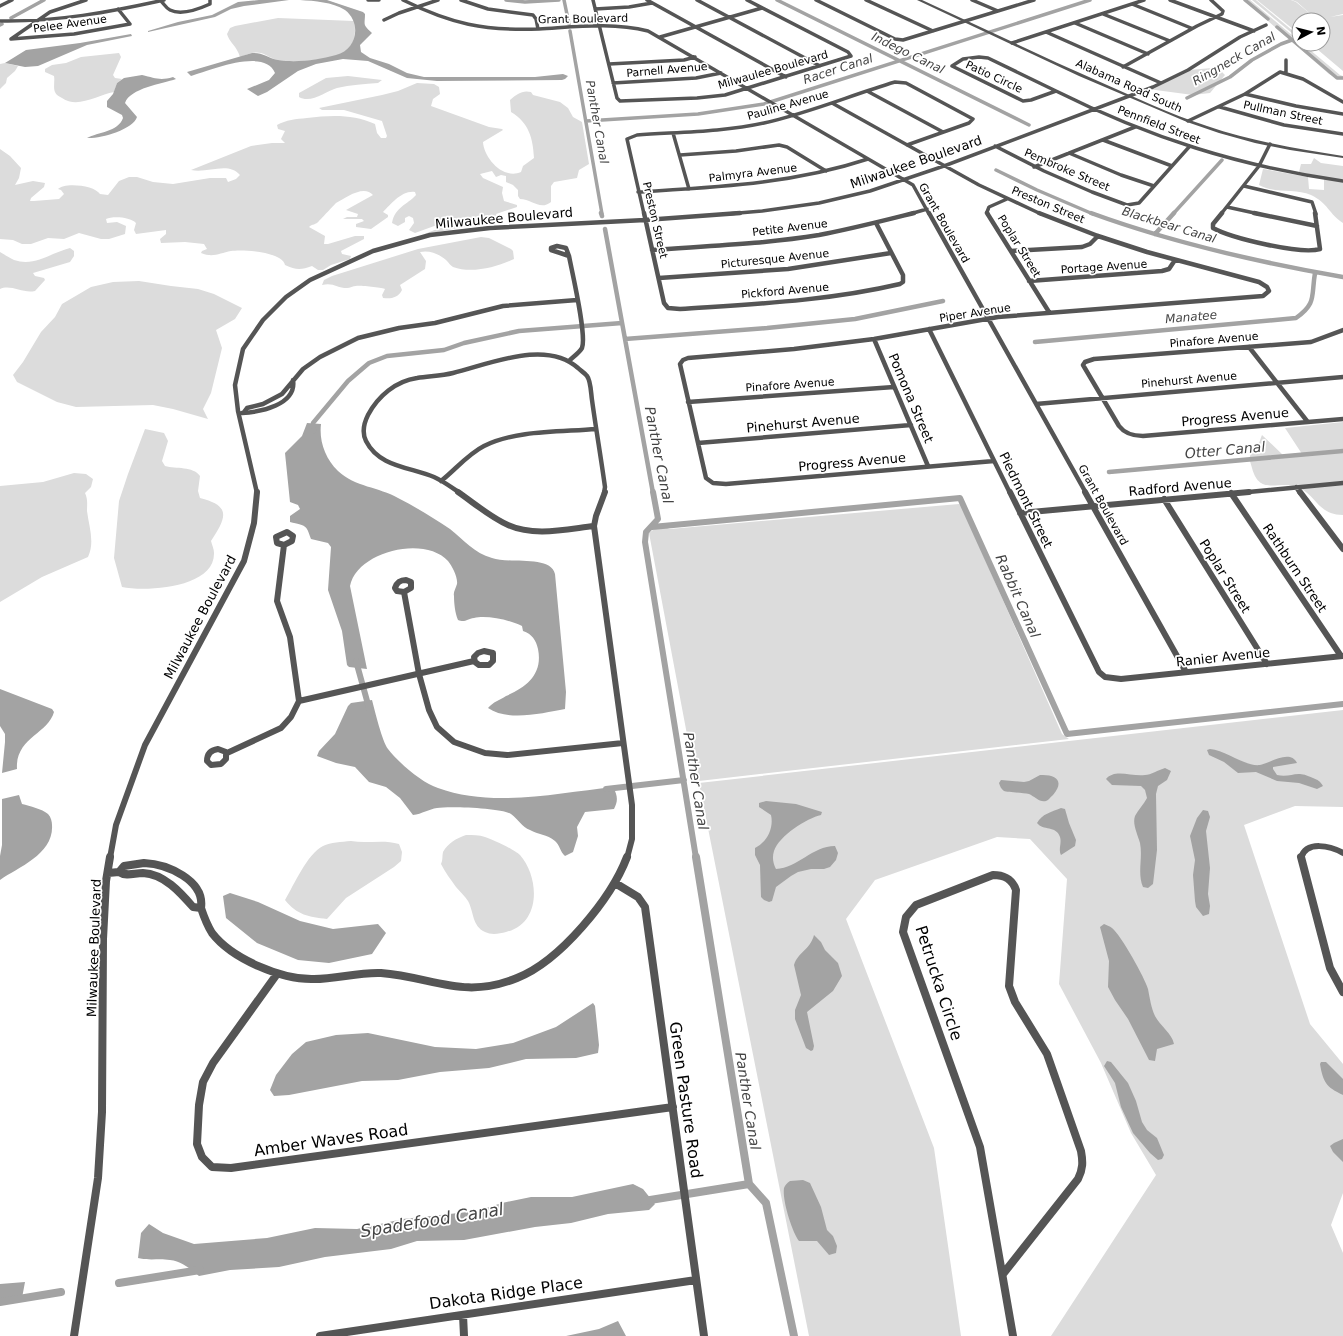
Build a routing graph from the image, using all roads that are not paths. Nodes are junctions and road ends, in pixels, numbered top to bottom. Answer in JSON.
{"nodes":[{"id":1,"x":12,"y":0,"type":"edge"},
{"id":2,"x":86,"y":0,"type":"edge"},
{"id":3,"x":162,"y":0,"type":"edge"},
{"id":4,"x":210,"y":0,"type":"edge"},
{"id":5,"x":368,"y":0,"type":"edge"},
{"id":6,"x":379,"y":0,"type":"edge"},
{"id":7,"x":403,"y":0,"type":"edge"},
{"id":8,"x":438,"y":0,"type":"edge"},
{"id":9,"x":461,"y":0,"type":"edge"},
{"id":10,"x":593,"y":0,"type":"edge"},
{"id":11,"x":647,"y":0,"type":"edge"},
{"id":12,"x":697,"y":0,"type":"edge"},
{"id":13,"x":746,"y":0,"type":"edge"},
{"id":14,"x":816,"y":0,"type":"edge"},
{"id":15,"x":866,"y":0,"type":"edge"},
{"id":16,"x":919,"y":0,"type":"edge"},
{"id":17,"x":972,"y":0,"type":"edge"},
{"id":18,"x":1022,"y":0,"type":"edge"},
{"id":19,"x":1034,"y":0,"type":"edge"},
{"id":20,"x":1144,"y":0,"type":"edge"},
{"id":21,"x":1170,"y":0,"type":"edge"},
{"id":22,"x":1212,"y":0,"type":"edge"},
{"id":23,"x":652,"y":2,"type":"junction"},
{"id":24,"x":1026,"y":2,"type":"junction"},
{"id":25,"x":1132,"y":4,"type":"junction"},
{"id":26,"x":0,"y":6,"type":"edge"},
{"id":27,"x":417,"y":7,"type":"junction"},
{"id":28,"x":762,"y":8,"type":"junction"},
{"id":29,"x":595,"y":9,"type":"junction"},
{"id":30,"x":118,"y":10,"type":"junction"},
{"id":31,"x":998,"y":11,"type":"junction"},
{"id":32,"x":1103,"y":14,"type":"junction"},
{"id":33,"x":730,"y":17,"type":"junction"},
{"id":34,"x":1214,"y":17,"type":"junction"},
{"id":35,"x":384,"y":20,"type":"dead end"},
{"id":36,"x":0,"y":21,"type":"edge"},
{"id":37,"x":35,"y":21,"type":"junction"},
{"id":38,"x":965,"y":22,"type":"junction"},
{"id":39,"x":1075,"y":23,"type":"junction"},
{"id":40,"x":1266,"y":25,"type":"dead end"},
{"id":41,"x":599,"y":26,"type":"junction"},
{"id":42,"x":696,"y":27,"type":"junction"},
{"id":43,"x":1191,"y":28,"type":"junction"},
{"id":44,"x":538,"y":29,"type":"junction"},
{"id":45,"x":933,"y":31,"type":"junction"},
{"id":46,"x":1254,"y":31,"type":"junction"},
{"id":47,"x":1046,"y":32,"type":"junction"},
{"id":48,"x":660,"y":37,"type":"junction"},
{"id":49,"x":1170,"y":41,"type":"junction"},
{"id":50,"x":1012,"y":43,"type":"junction"},
{"id":51,"x":1148,"y":54,"type":"junction"},
{"id":52,"x":979,"y":56,"type":"joint"},
{"id":53,"x":695,"y":57,"type":"junction"},
{"id":54,"x":1286,"y":60,"type":"dead end"},
{"id":55,"x":609,"y":64,"type":"junction"},
{"id":56,"x":820,"y":66,"type":"junction"},
{"id":57,"x":1123,"y":67,"type":"junction"},
{"id":58,"x":1286,"y":72,"type":"junction"},
{"id":59,"x":721,"y":73,"type":"junction"},
{"id":60,"x":786,"y":77,"type":"junction"},
{"id":61,"x":613,"y":83,"type":"junction"},
{"id":62,"x":1161,"y":84,"type":"junction"},
{"id":63,"x":749,"y":89,"type":"junction"},
{"id":64,"x":867,"y":91,"type":"junction"},
{"id":65,"x":1058,"y":91,"type":"junction"},
{"id":66,"x":1245,"y":94,"type":"junction"},
{"id":67,"x":1129,"y":96,"type":"junction"},
{"id":68,"x":1343,"y":102,"type":"edge"},
{"id":69,"x":832,"y":103,"type":"junction"},
{"id":70,"x":1220,"y":107,"type":"junction"},
{"id":71,"x":1096,"y":109,"type":"junction"},
{"id":72,"x":1343,"y":114,"type":"edge"},
{"id":73,"x":794,"y":115,"type":"junction"},
{"id":74,"x":1188,"y":121,"type":"junction"},
{"id":75,"x":1135,"y":127,"type":"junction"},
{"id":76,"x":943,"y":132,"type":"junction"},
{"id":77,"x":673,"y":133,"type":"junction"},
{"id":78,"x":1343,"y":134,"type":"edge"},
{"id":79,"x":628,"y":137,"type":"joint"},
{"id":80,"x":1103,"y":140,"type":"junction"},
{"id":81,"x":1270,"y":144,"type":"junction"},
{"id":82,"x":907,"y":145,"type":"junction"},
{"id":83,"x":995,"y":146,"type":"junction"},
{"id":84,"x":1190,"y":147,"type":"junction"},
{"id":85,"x":1069,"y":153,"type":"junction"},
{"id":86,"x":680,"y":155,"type":"junction"},
{"id":87,"x":1343,"y":157,"type":"edge"},
{"id":88,"x":868,"y":159,"type":"junction"},
{"id":89,"x":944,"y":166,"type":"junction"},
{"id":90,"x":1172,"y":166,"type":"junction"},
{"id":91,"x":1259,"y":166,"type":"junction"},
{"id":92,"x":1034,"y":167,"type":"junction"},
{"id":93,"x":826,"y":171,"type":"junction"},
{"id":94,"x":905,"y":180,"type":"junction"},
{"id":95,"x":1343,"y":181,"type":"edge"},
{"id":96,"x":1154,"y":186,"type":"junction"},
{"id":97,"x":1244,"y":186,"type":"junction"},
{"id":98,"x":689,"y":189,"type":"junction"},
{"id":99,"x":638,"y":192,"type":"junction"},
{"id":100,"x":1007,"y":199,"type":"junction"},
{"id":101,"x":1227,"y":207,"type":"junction"},
{"id":102,"x":927,"y":209,"type":"junction"},
{"id":103,"x":645,"y":220,"type":"junction"},
{"id":104,"x":876,"y":223,"type":"junction"},
{"id":105,"x":1317,"y":226,"type":"junction"},
{"id":106,"x":1098,"y":236,"type":"junction"},
{"id":107,"x":652,"y":250,"type":"junction"},
{"id":108,"x":1011,"y":251,"type":"junction"},
{"id":109,"x":892,"y":253,"type":"junction"},
{"id":110,"x":569,"y":256,"type":"dead end"},
{"id":111,"x":1175,"y":260,"type":"junction"},
{"id":112,"x":659,"y":278,"type":"junction"},
{"id":113,"x":1029,"y":281,"type":"junction"},
{"id":114,"x":1268,"y":291,"type":"joint"},
{"id":115,"x":577,"y":300,"type":"junction"},
{"id":116,"x":668,"y":308,"type":"joint"},
{"id":117,"x":1049,"y":312,"type":"junction"},
{"id":118,"x":988,"y":318,"type":"junction"},
{"id":119,"x":929,"y":329,"type":"junction"},
{"id":120,"x":1343,"y":330,"type":"edge"},
{"id":121,"x":874,"y":339,"type":"junction"},
{"id":122,"x":1249,"y":347,"type":"junction"},
{"id":123,"x":569,"y":361,"type":"junction"},
{"id":124,"x":1343,"y":377,"type":"edge"},
{"id":125,"x":293,"y":380,"type":"junction"},
{"id":126,"x":1277,"y":383,"type":"junction"},
{"id":127,"x":894,"y":387,"type":"junction"},
{"id":128,"x":1101,"y":398,"type":"junction"},
{"id":129,"x":272,"y":400,"type":"junction"},
{"id":130,"x":688,"y":402,"type":"junction"},
{"id":131,"x":277,"y":404,"type":"junction"},
{"id":132,"x":1036,"y":404,"type":"junction"},
{"id":133,"x":241,"y":413,"type":"junction"},
{"id":134,"x":1343,"y":419,"type":"edge"},
{"id":135,"x":1307,"y":421,"type":"junction"},
{"id":136,"x":910,"y":425,"type":"junction"},
{"id":137,"x":596,"y":429,"type":"junction"},
{"id":138,"x":698,"y":443,"type":"junction"},
{"id":139,"x":994,"y":461,"type":"junction"},
{"id":140,"x":928,"y":466,"type":"junction"},
{"id":141,"x":441,"y":481,"type":"junction"},
{"id":142,"x":1343,"y":483,"type":"edge"},
{"id":143,"x":1296,"y":487,"type":"junction"},
{"id":144,"x":1231,"y":493,"type":"junction"},
{"id":145,"x":1164,"y":499,"type":"junction"},
{"id":146,"x":1092,"y":506,"type":"junction"},
{"id":147,"x":1020,"y":513,"type":"junction"},
{"id":148,"x":594,"y":526,"type":"junction"},
{"id":149,"x":284,"y":545,"type":"dead end"},
{"id":150,"x":1343,"y":549,"type":"edge"},
{"id":151,"x":404,"y":592,"type":"dead end"},
{"id":152,"x":1342,"y":656,"type":"edge"},
{"id":153,"x":474,"y":661,"type":"dead end"},
{"id":154,"x":1267,"y":664,"type":"junction"},
{"id":155,"x":1186,"y":672,"type":"junction"},
{"id":156,"x":419,"y":674,"type":"junction"},
{"id":157,"x":1106,"y":677,"type":"joint"},
{"id":158,"x":299,"y":701,"type":"junction"},
{"id":159,"x":623,"y":743,"type":"junction"},
{"id":160,"x":226,"y":753,"type":"dead end"},
{"id":161,"x":1343,"y":853,"type":"edge"},
{"id":162,"x":119,"y":872,"type":"junction"},
{"id":163,"x":108,"y":873,"type":"junction"},
{"id":164,"x":186,"y":878,"type":"junction"},
{"id":165,"x":615,"y":884,"type":"junction"},
{"id":166,"x":175,"y":887,"type":"junction"},
{"id":167,"x":201,"y":908,"type":"junction"},
{"id":168,"x":277,"y":974,"type":"junction"},
{"id":169,"x":1343,"y":992,"type":"edge"},
{"id":170,"x":673,"y":1107,"type":"junction"},
{"id":171,"x":1002,"y":1274,"type":"junction"},
{"id":172,"x":696,"y":1280,"type":"junction"},
{"id":173,"x":463,"y":1315,"type":"junction"},
{"id":174,"x":74,"y":1336,"type":"edge"},
{"id":175,"x":320,"y":1336,"type":"edge"},
{"id":176,"x":464,"y":1336,"type":"edge"},
{"id":177,"x":704,"y":1336,"type":"edge"},
{"id":178,"x":1013,"y":1336,"type":"edge"}],
"edges":[{"from":1,"to":26,"type":"street"},
{"from":2,"to":37,"type":"street"},
{"from":3,"to":4,"type":"street"},
{"from":3,"to":30,"type":"street"},
{"from":5,"to":6,"type":"street"},
{"from":7,"to":27,"type":"street","name":"Grant Boulevard"},
{"from":8,"to":27,"type":"street"},
{"from":9,"to":44,"type":"street"},
{"from":10,"to":29,"type":"street"},
{"from":11,"to":23,"type":"street"},
{"from":12,"to":33,"type":"street"},
{"from":13,"to":28,"type":"street"},
{"from":14,"to":45,"type":"street"},
{"from":15,"to":45,"type":"street"},
{"from":16,"to":38,"type":"street","name":"Alabama Road South"},
{"from":17,"to":31,"type":"street"},
{"from":18,"to":24,"type":"street"},
{"from":19,"to":24,"type":"street"},
{"from":20,"to":25,"type":"street"},
{"from":21,"to":34,"type":"street"},
{"from":22,"to":34,"type":"street"},
{"from":23,"to":29,"type":"street"},
{"from":23,"to":42,"type":"street"},
{"from":24,"to":31,"type":"street"},
{"from":25,"to":32,"type":"street"},
{"from":25,"to":43,"type":"street"},
{"from":27,"to":35,"type":"street"},
{"from":27,"to":44,"type":"street","name":"Grant Boulevard"},
{"from":28,"to":33,"type":"street"},
{"from":28,"to":56,"type":"street","name":"Milwaulee Boulevard"},
{"from":29,"to":41,"type":"street"},
{"from":30,"to":37,"type":"street"},
{"from":30,"to":37,"type":"street","name":"Pelee Avenue"},
{"from":31,"to":38,"type":"street"},
{"from":32,"to":39,"type":"street"},
{"from":32,"to":49,"type":"street"},
{"from":33,"to":42,"type":"street"},
{"from":33,"to":56,"type":"street"},
{"from":34,"to":43,"type":"street"},
{"from":34,"to":46,"type":"street"},
{"from":36,"to":37,"type":"street"},
{"from":38,"to":45,"type":"street"},
{"from":38,"to":50,"type":"street","name":"Alabama Road South"},
{"from":39,"to":47,"type":"street"},
{"from":39,"to":51,"type":"street"},
{"from":40,"to":46,"type":"street","name":"Milwaukee Boulevard"},
{"from":41,"to":44,"type":"street","name":"Grant Boulevard"},
{"from":41,"to":48,"type":"street","name":"Grant Boulevard"},
{"from":41,"to":55,"type":"street","name":"Milwaulee Boulevard"},
{"from":42,"to":48,"type":"street"},
{"from":42,"to":60,"type":"street"},
{"from":43,"to":49,"type":"street"},
{"from":46,"to":62,"type":"street","name":"Milwaukee Boulevard"},
{"from":47,"to":50,"type":"street"},
{"from":47,"to":57,"type":"street"},
{"from":48,"to":53,"type":"street","name":"Grant Boulevard"},
{"from":49,"to":51,"type":"street"},
{"from":50,"to":67,"type":"street","name":"Alabama Road South"},
{"from":51,"to":57,"type":"street"},
{"from":52,"to":65,"type":"street","name":"Pennfield Street"},
{"from":52,"to":65,"type":"street","name":"Patio Circle"},
{"from":53,"to":55,"type":"street"},
{"from":53,"to":59,"type":"street","name":"Grant Boulevard"},
{"from":54,"to":58,"type":"street"},
{"from":55,"to":61,"type":"street","name":"Milwaulee Boulevard"},
{"from":56,"to":60,"type":"street","name":"Milwaulee Boulevard"},
{"from":57,"to":62,"type":"street"},
{"from":58,"to":66,"type":"street"},
{"from":58,"to":68,"type":"street"},
{"from":59,"to":61,"type":"street","name":"Parnell Avenue"},
{"from":59,"to":63,"type":"street","name":"Grant Boulevard"},
{"from":60,"to":63,"type":"street","name":"Milwaulee Boulevard"},
{"from":61,"to":63,"type":"street","name":"Milwaulee Boulevard"},
{"from":62,"to":67,"type":"street","name":"Milwaukee Boulevard"},
{"from":63,"to":73,"type":"street","name":"Grant Boulevard"},
{"from":64,"to":69,"type":"street","name":"Pauline Avenue"},
{"from":64,"to":76,"type":"street"},
{"from":64,"to":76,"type":"street","name":"Pauline Avenue"},
{"from":65,"to":71,"type":"street","name":"Pennfield Street"},
{"from":66,"to":70,"type":"street"},
{"from":66,"to":72,"type":"street"},
{"from":67,"to":71,"type":"street","name":"Milwaukee Boulevard"},
{"from":67,"to":74,"type":"street","name":"Alabama Road South"},
{"from":69,"to":73,"type":"street","name":"Pauline Avenue"},
{"from":69,"to":82,"type":"street","name":"Preston Street"},
{"from":70,"to":74,"type":"street"},
{"from":70,"to":78,"type":"street","name":"Pullman Street"},
{"from":71,"to":75,"type":"street","name":"Pennfield Street"},
{"from":71,"to":83,"type":"street","name":"Milwaukee Boulevard"},
{"from":73,"to":77,"type":"street","name":"Pauline Avenue"},
{"from":73,"to":88,"type":"street","name":"Grant Boulevard"},
{"from":74,"to":81,"type":"street","name":"Alabama Road South"},
{"from":75,"to":80,"type":"street"},
{"from":75,"to":84,"type":"street","name":"Pennfield Street"},
{"from":76,"to":82,"type":"street"},
{"from":77,"to":79,"type":"street","name":"Pauline Avenue"},
{"from":77,"to":86,"type":"street"},
{"from":79,"to":99,"type":"street","name":"Preston Street"},
{"from":80,"to":85,"type":"street"},
{"from":80,"to":90,"type":"street"},
{"from":81,"to":87,"type":"street","name":"Alabama Road South"},
{"from":81,"to":91,"type":"street"},
{"from":82,"to":89,"type":"street","name":"Preston Street"},
{"from":83,"to":89,"type":"street","name":"Milwaukee Boulevard"},
{"from":83,"to":92,"type":"street","name":"Pembroke Street"},
{"from":84,"to":90,"type":"street"},
{"from":84,"to":91,"type":"street","name":"Pennfield Street"},
{"from":85,"to":92,"type":"street"},
{"from":85,"to":96,"type":"street"},
{"from":86,"to":93,"type":"street"},
{"from":86,"to":98,"type":"street"},
{"from":88,"to":93,"type":"street","name":"Palmyra Avenue"},
{"from":88,"to":94,"type":"street","name":"Grant Boulevard"},
{"from":89,"to":94,"type":"street","name":"Milwaukee Boulevard"},
{"from":89,"to":100,"type":"street","name":"Preston Street"},
{"from":90,"to":96,"type":"street"},
{"from":91,"to":95,"type":"street","name":"Pennfield Street"},
{"from":91,"to":97,"type":"street"},
{"from":92,"to":96,"type":"street","name":"Pembroke Street"},
{"from":93,"to":98,"type":"street","name":"Palmyra Avenue"},
{"from":94,"to":102,"type":"street","name":"Grant Boulevard"},
{"from":94,"to":103,"type":"street","name":"Milwaukee Boulevard"},
{"from":97,"to":101,"type":"street"},
{"from":97,"to":105,"type":"street"},
{"from":98,"to":99,"type":"street","name":"Palmyra Avenue"},
{"from":99,"to":103,"type":"street","name":"Preston Street"},
{"from":100,"to":106,"type":"street","name":"Preston Street"},
{"from":100,"to":108,"type":"street","name":"Poplar Street"},
{"from":101,"to":105,"type":"street"},
{"from":101,"to":105,"type":"street"},
{"from":102,"to":104,"type":"street","name":"Petite Avenue"},
{"from":102,"to":118,"type":"street","name":"Grant Boulevard"},
{"from":103,"to":107,"type":"street","name":"Preston Street"},
{"from":103,"to":133,"type":"street","name":"Milwaukee Boulevard"},
{"from":104,"to":107,"type":"street","name":"Petite Avenue"},
{"from":104,"to":109,"type":"street"},
{"from":106,"to":108,"type":"street"},
{"from":106,"to":111,"type":"street","name":"Preston Street"},
{"from":107,"to":112,"type":"street","name":"Preston Street"},
{"from":108,"to":113,"type":"street","name":"Poplar Street"},
{"from":109,"to":112,"type":"street","name":"Picturesque Avenue"},
{"from":109,"to":116,"type":"street","name":"Pickford Avenue"},
{"from":110,"to":115,"type":"street"},
{"from":111,"to":113,"type":"street","name":"Portage Avenue"},
{"from":111,"to":114,"type":"street","name":"Preston Street"},
{"from":112,"to":116,"type":"street","name":"Preston Street"},
{"from":113,"to":117,"type":"street","name":"Poplar Street"},
{"from":114,"to":117,"type":"street","name":"Piper Avenue"},
{"from":115,"to":123,"type":"street"},
{"from":115,"to":125,"type":"street"},
{"from":117,"to":118,"type":"street","name":"Piper Avenue"},
{"from":118,"to":119,"type":"street","name":"Piper Avenue"},
{"from":118,"to":132,"type":"street","name":"Grant Boulevard"},
{"from":119,"to":121,"type":"street","name":"Piper Avenue"},
{"from":119,"to":139,"type":"street","name":"Piedmont Street"},
{"from":120,"to":122,"type":"street","name":"Pinafore Avenue"},
{"from":121,"to":127,"type":"street","name":"Pomona Street"},
{"from":121,"to":130,"type":"street","name":"Piper Avenue"},
{"from":122,"to":126,"type":"street"},
{"from":122,"to":128,"type":"street","name":"Pinafore Avenue"},
{"from":123,"to":137,"type":"street"},
{"from":123,"to":141,"type":"street"},
{"from":124,"to":126,"type":"street","name":"Pinehurst Avenue"},
{"from":125,"to":129,"type":"street"},
{"from":125,"to":131,"type":"street"},
{"from":126,"to":128,"type":"street","name":"Pinehurst Avenue"},
{"from":126,"to":135,"type":"street"},
{"from":127,"to":130,"type":"street","name":"Pinafore Avenue"},
{"from":127,"to":136,"type":"street","name":"Pomona Street"},
{"from":128,"to":132,"type":"street","name":"Pinehurst Avenue"},
{"from":128,"to":135,"type":"street","name":"Progress Avenue"},
{"from":129,"to":131,"type":"street"},
{"from":129,"to":133,"type":"street"},
{"from":130,"to":138,"type":"street"},
{"from":131,"to":133,"type":"street"},
{"from":132,"to":146,"type":"street","name":"Grant Boulevard"},
{"from":133,"to":163,"type":"street","name":"Milwaukee Boulevard"},
{"from":134,"to":135,"type":"street","name":"Progress Avenue"},
{"from":136,"to":138,"type":"street","name":"Pinehurst Avenue"},
{"from":136,"to":140,"type":"street","name":"Pomona Street"},
{"from":137,"to":141,"type":"street"},
{"from":137,"to":148,"type":"street"},
{"from":138,"to":140,"type":"street","name":"Progress Avenue"},
{"from":139,"to":140,"type":"street","name":"Progress Avenue"},
{"from":139,"to":147,"type":"street","name":"Piedmont Street"},
{"from":141,"to":148,"type":"street"},
{"from":142,"to":143,"type":"street","name":"Radford Avenue"},
{"from":143,"to":144,"type":"street","name":"Radford Avenue"},
{"from":143,"to":150,"type":"street"},
{"from":144,"to":145,"type":"street","name":"Radford Avenue"},
{"from":144,"to":152,"type":"street","name":"Rathburn Street"},
{"from":145,"to":146,"type":"street","name":"Radford Avenue"},
{"from":145,"to":154,"type":"street","name":"Poplar Street"},
{"from":146,"to":147,"type":"street","name":"Radford Avenue"},
{"from":146,"to":155,"type":"street","name":"Grant Boulevard"},
{"from":147,"to":157,"type":"street","name":"Piedmont Street"},
{"from":148,"to":159,"type":"street"},
{"from":149,"to":158,"type":"street"},
{"from":151,"to":156,"type":"street"},
{"from":152,"to":154,"type":"street","name":"Ranier Avenue"},
{"from":153,"to":156,"type":"street"},
{"from":154,"to":155,"type":"street","name":"Ranier Avenue"},
{"from":155,"to":157,"type":"street","name":"Ranier Avenue"},
{"from":156,"to":158,"type":"street"},
{"from":156,"to":159,"type":"street"},
{"from":158,"to":160,"type":"street"},
{"from":159,"to":165,"type":"street"},
{"from":161,"to":169,"type":"street"},
{"from":162,"to":163,"type":"street"},
{"from":162,"to":164,"type":"street"},
{"from":162,"to":166,"type":"street"},
{"from":163,"to":174,"type":"street","name":"Milwaukee Boulevard"},
{"from":164,"to":166,"type":"street"},
{"from":164,"to":167,"type":"street"},
{"from":165,"to":168,"type":"street"},
{"from":165,"to":170,"type":"street","name":"Green Pasture Road"},
{"from":166,"to":167,"type":"street"},
{"from":167,"to":168,"type":"street"},
{"from":168,"to":170,"type":"street","name":"Amber Waves Road"},
{"from":170,"to":172,"type":"street","name":"Green Pasture Road"},
{"from":171,"to":171,"type":"street","name":"Petrucka Circle"},
{"from":171,"to":178,"type":"street","name":"Petrucka Circle"},
{"from":172,"to":173,"type":"street","name":"Dakota Ridge Place"},
{"from":172,"to":177,"type":"street","name":"Green Pasture Road"},
{"from":173,"to":175,"type":"street","name":"Dakota Ridge Place"},
{"from":173,"to":176,"type":"street"}]}
